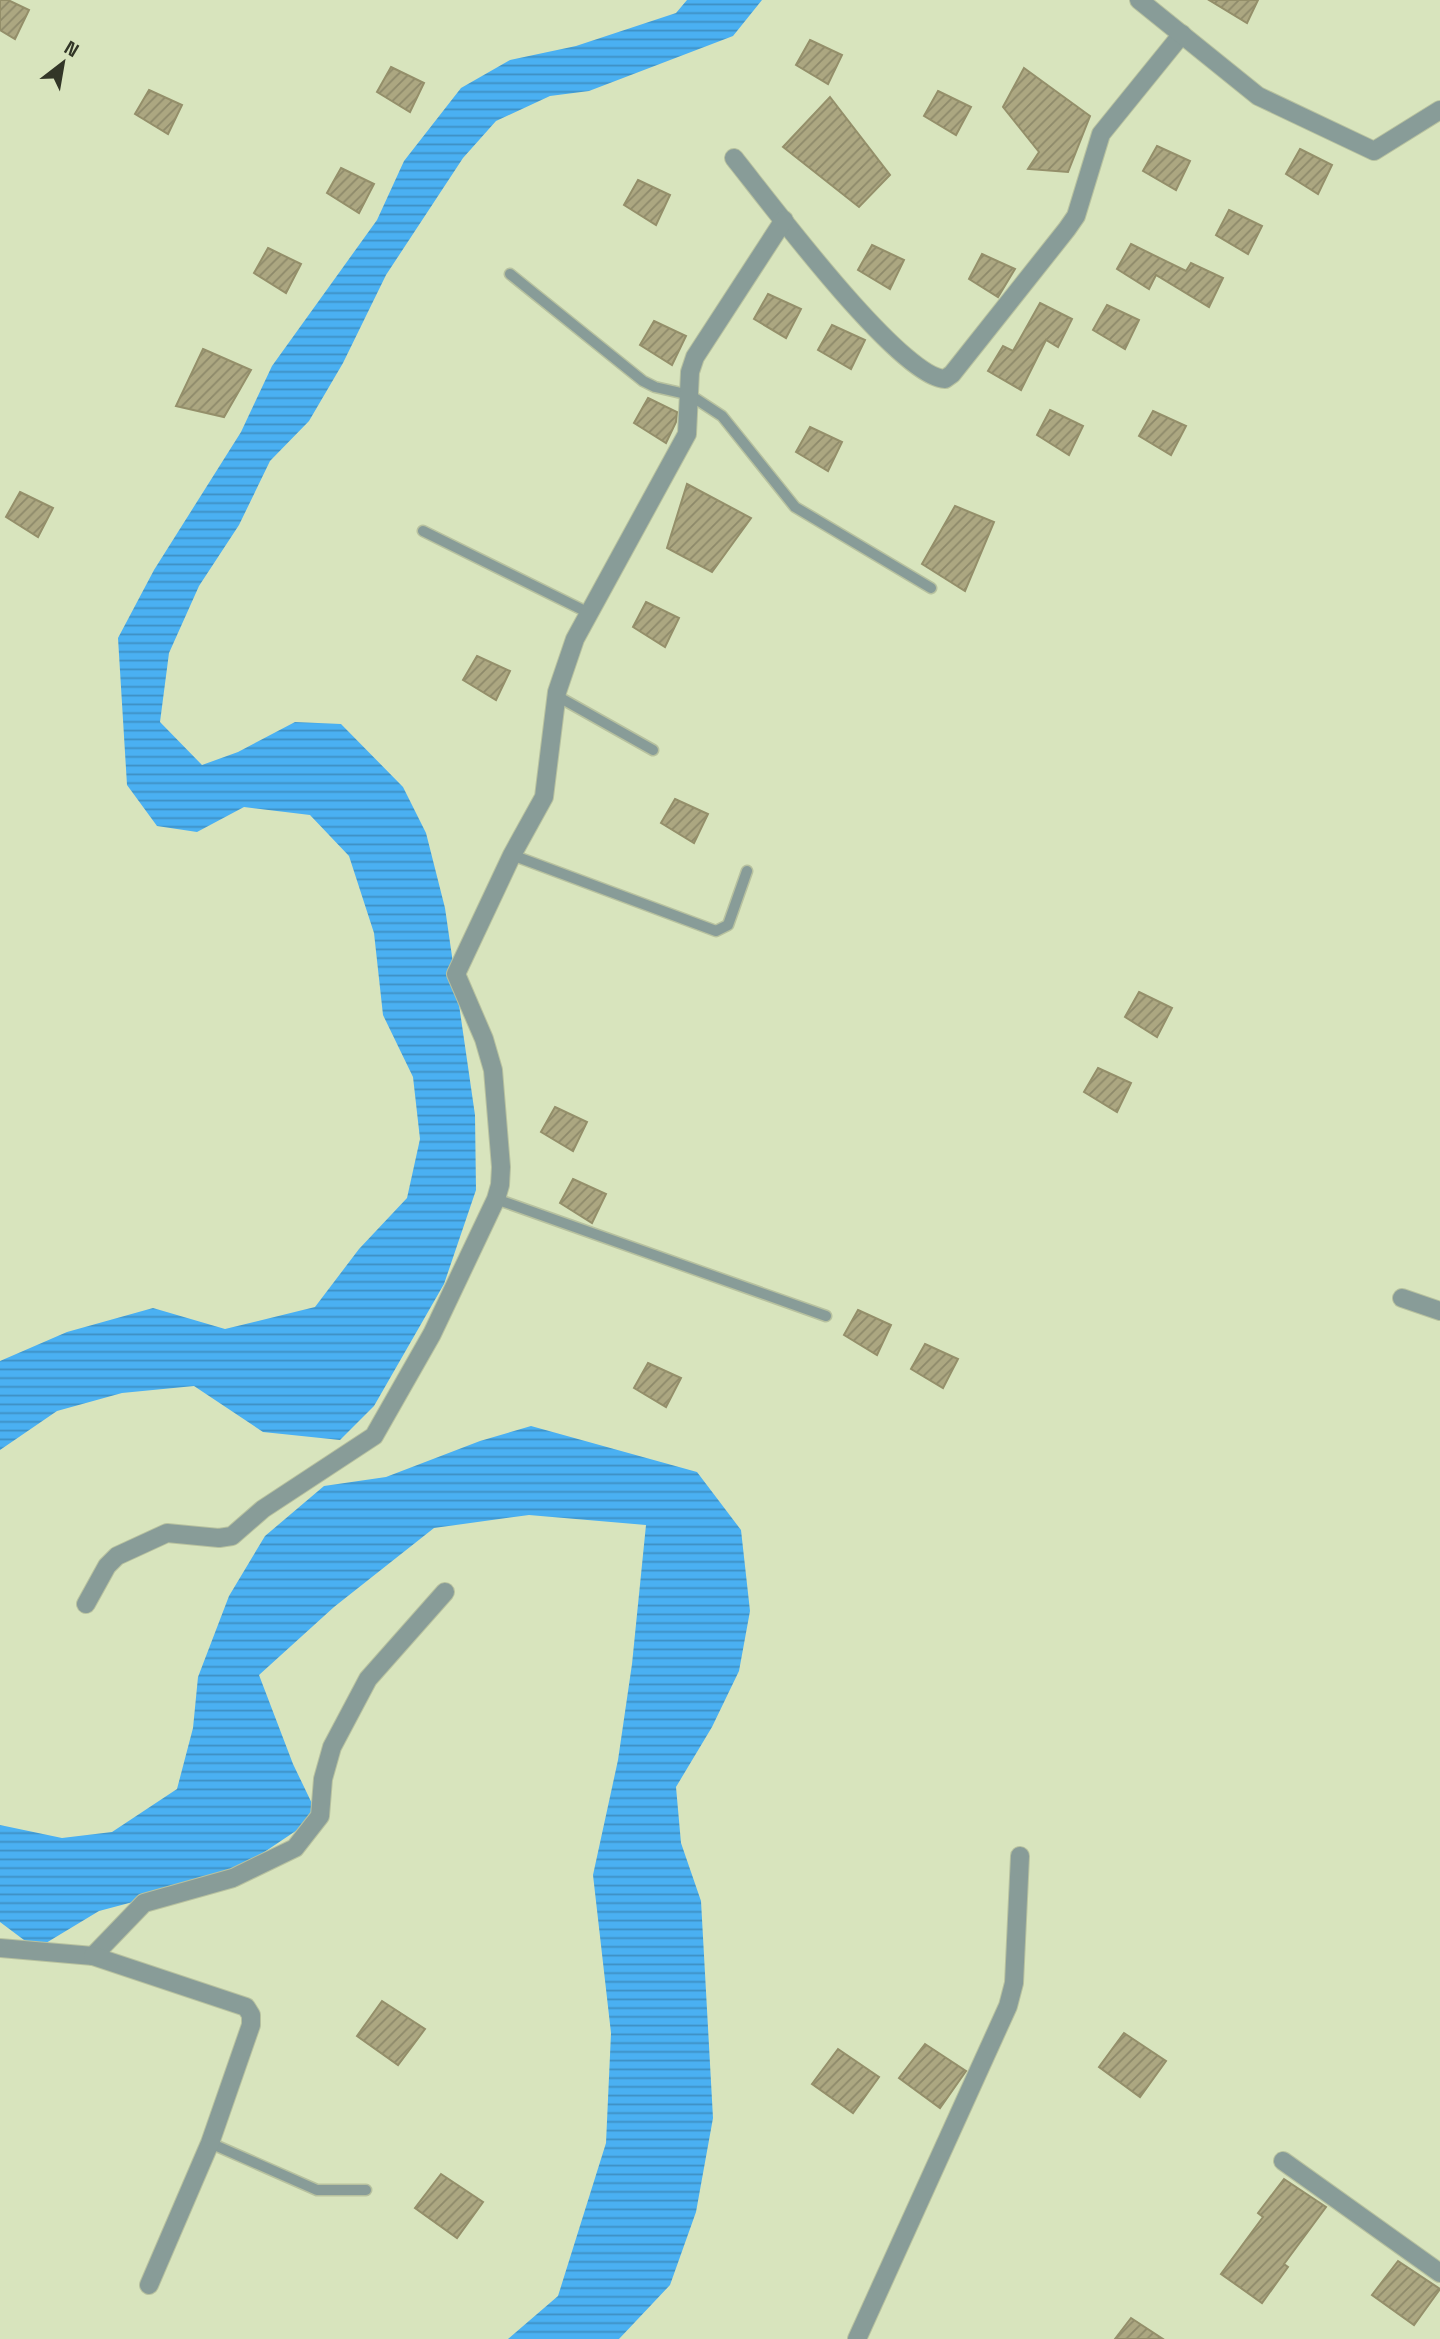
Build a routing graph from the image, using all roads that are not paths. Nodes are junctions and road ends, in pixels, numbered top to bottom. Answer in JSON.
{"nodes":[{"id":1,"x":1139,"y":0,"type":"edge"},
{"id":2,"x":1182,"y":34,"type":"junction"},
{"id":3,"x":1440,"y":110,"type":"edge"},
{"id":4,"x":734,"y":158,"type":"dead end"},
{"id":5,"x":783,"y":220,"type":"junction"},
{"id":6,"x":510,"y":274,"type":"dead end"},
{"id":7,"x":690,"y":395,"type":"junction"},
{"id":8,"x":423,"y":531,"type":"dead end"},
{"id":9,"x":931,"y":588,"type":"dead end"},
{"id":10,"x":589,"y":613,"type":"junction"},
{"id":11,"x":557,"y":696,"type":"junction"},
{"id":12,"x":653,"y":750,"type":"dead end"},
{"id":13,"x":512,"y":855,"type":"junction"},
{"id":14,"x":747,"y":871,"type":"dead end"},
{"id":15,"x":496,"y":1199,"type":"junction"},
{"id":16,"x":1402,"y":1298,"type":"dead end"},
{"id":17,"x":1440,"y":1311,"type":"edge"},
{"id":18,"x":826,"y":1315,"type":"dead end"},
{"id":19,"x":445,"y":1592,"type":"dead end"},
{"id":20,"x":86,"y":1604,"type":"dead end"},
{"id":21,"x":1020,"y":1856,"type":"dead end"},
{"id":22,"x":0,"y":1948,"type":"edge"},
{"id":23,"x":93,"y":1956,"type":"junction"},
{"id":24,"x":209,"y":2143,"type":"junction"},
{"id":25,"x":1283,"y":2161,"type":"dead end"},
{"id":26,"x":366,"y":2190,"type":"dead end"},
{"id":27,"x":1440,"y":2273,"type":"edge"},
{"id":28,"x":149,"y":2285,"type":"dead end"},
{"id":29,"x":857,"y":2339,"type":"edge"}],
"edges":[{"from":1,"to":2,"type":"street"},
{"from":2,"to":3,"type":"street"},
{"from":2,"to":5,"type":"street"},
{"from":4,"to":5,"type":"street"},
{"from":5,"to":7,"type":"street"},
{"from":6,"to":7,"type":"lane"},
{"from":7,"to":9,"type":"lane"},
{"from":7,"to":10,"type":"street"},
{"from":8,"to":10,"type":"lane"},
{"from":10,"to":11,"type":"street"},
{"from":11,"to":12,"type":"lane"},
{"from":11,"to":13,"type":"street"},
{"from":13,"to":14,"type":"lane"},
{"from":13,"to":15,"type":"street"},
{"from":15,"to":18,"type":"lane"},
{"from":15,"to":20,"type":"street"},
{"from":16,"to":17,"type":"street"},
{"from":19,"to":23,"type":"street"},
{"from":21,"to":29,"type":"street"},
{"from":22,"to":23,"type":"street"},
{"from":23,"to":24,"type":"street"},
{"from":24,"to":26,"type":"lane"},
{"from":24,"to":28,"type":"street"},
{"from":25,"to":27,"type":"street"}]}
